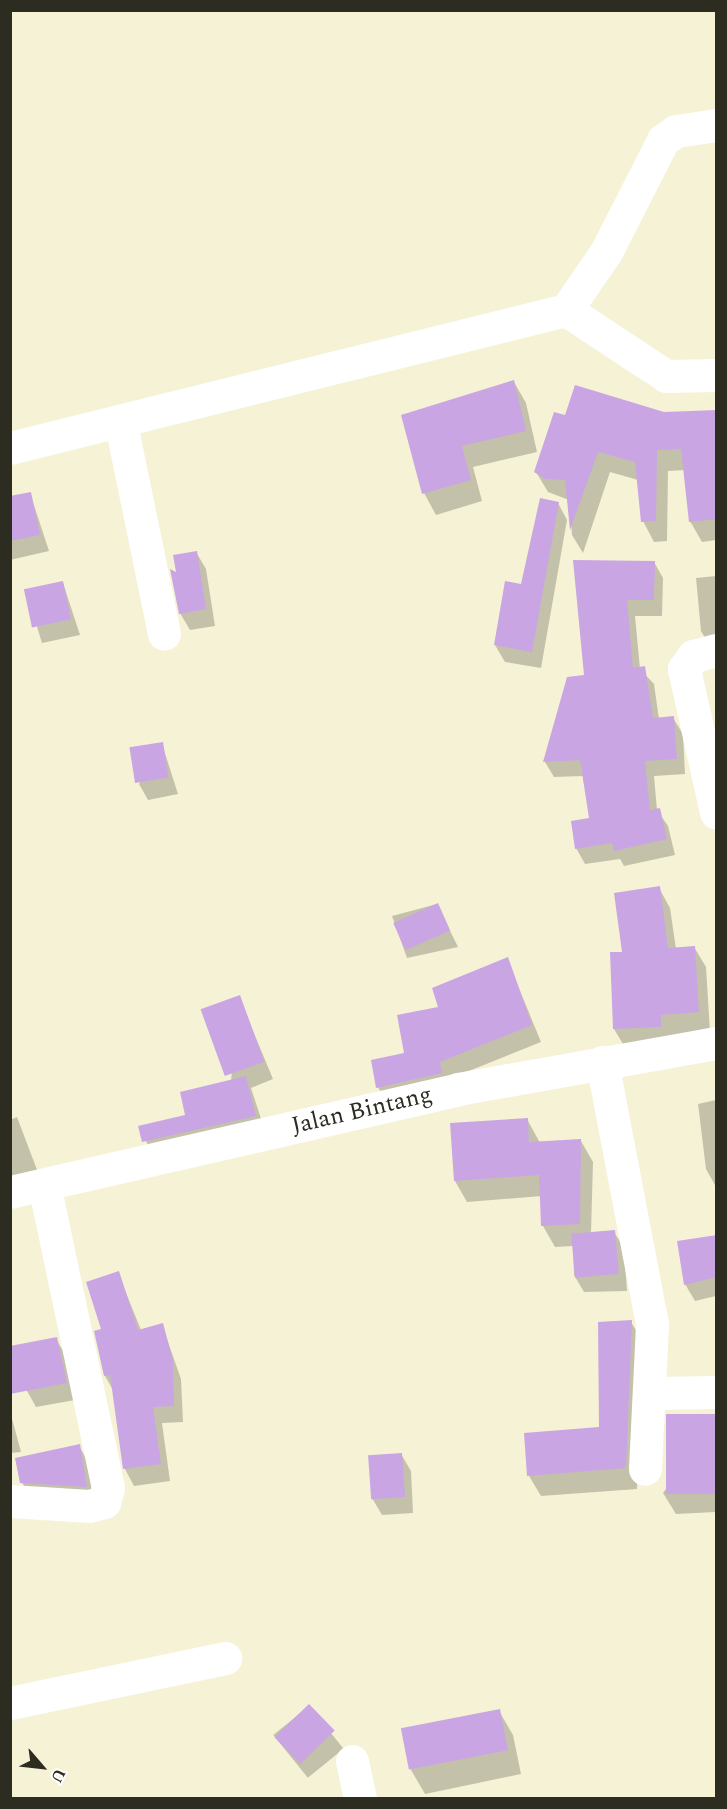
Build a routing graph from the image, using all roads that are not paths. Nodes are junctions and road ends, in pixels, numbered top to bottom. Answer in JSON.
{"nodes":[{"id":1,"x":717,"y":125,"type":"edge"},
{"id":2,"x":566,"y":310,"type":"junction"},
{"id":3,"x":717,"y":375,"type":"edge"},
{"id":4,"x":122,"y":424,"type":"junction"},
{"id":5,"x":10,"y":448,"type":"edge"},
{"id":6,"x":164,"y":634,"type":"dead end"},
{"id":7,"x":717,"y":651,"type":"edge"},
{"id":8,"x":717,"y":812,"type":"edge"},
{"id":9,"x":717,"y":1043,"type":"edge"},
{"id":10,"x":602,"y":1062,"type":"junction"},
{"id":11,"x":44,"y":1185,"type":"junction"},
{"id":12,"x":10,"y":1192,"type":"edge"},
{"id":13,"x":717,"y":1392,"type":"edge"},
{"id":14,"x":650,"y":1393,"type":"junction"},
{"id":15,"x":645,"y":1469,"type":"dead end"},
{"id":16,"x":10,"y":1501,"type":"edge"},
{"id":17,"x":225,"y":1658,"type":"dead end"},
{"id":18,"x":10,"y":1703,"type":"edge"},
{"id":19,"x":352,"y":1761,"type":"dead end"},
{"id":20,"x":360,"y":1798,"type":"edge"}],
"edges":[{"from":1,"to":2,"type":"street"},
{"from":2,"to":3,"type":"street"},
{"from":2,"to":4,"type":"street"},
{"from":4,"to":5,"type":"street"},
{"from":4,"to":6,"type":"street"},
{"from":7,"to":8,"type":"street"},
{"from":9,"to":10,"type":"street","name":"Jalan Bintang"},
{"from":10,"to":11,"type":"street","name":"Jalan Bintang"},
{"from":10,"to":14,"type":"street"},
{"from":11,"to":12,"type":"street","name":"Jalan Bintang"},
{"from":11,"to":16,"type":"street"},
{"from":13,"to":14,"type":"street"},
{"from":14,"to":15,"type":"street"},
{"from":17,"to":18,"type":"street"},
{"from":19,"to":20,"type":"street"}]}
